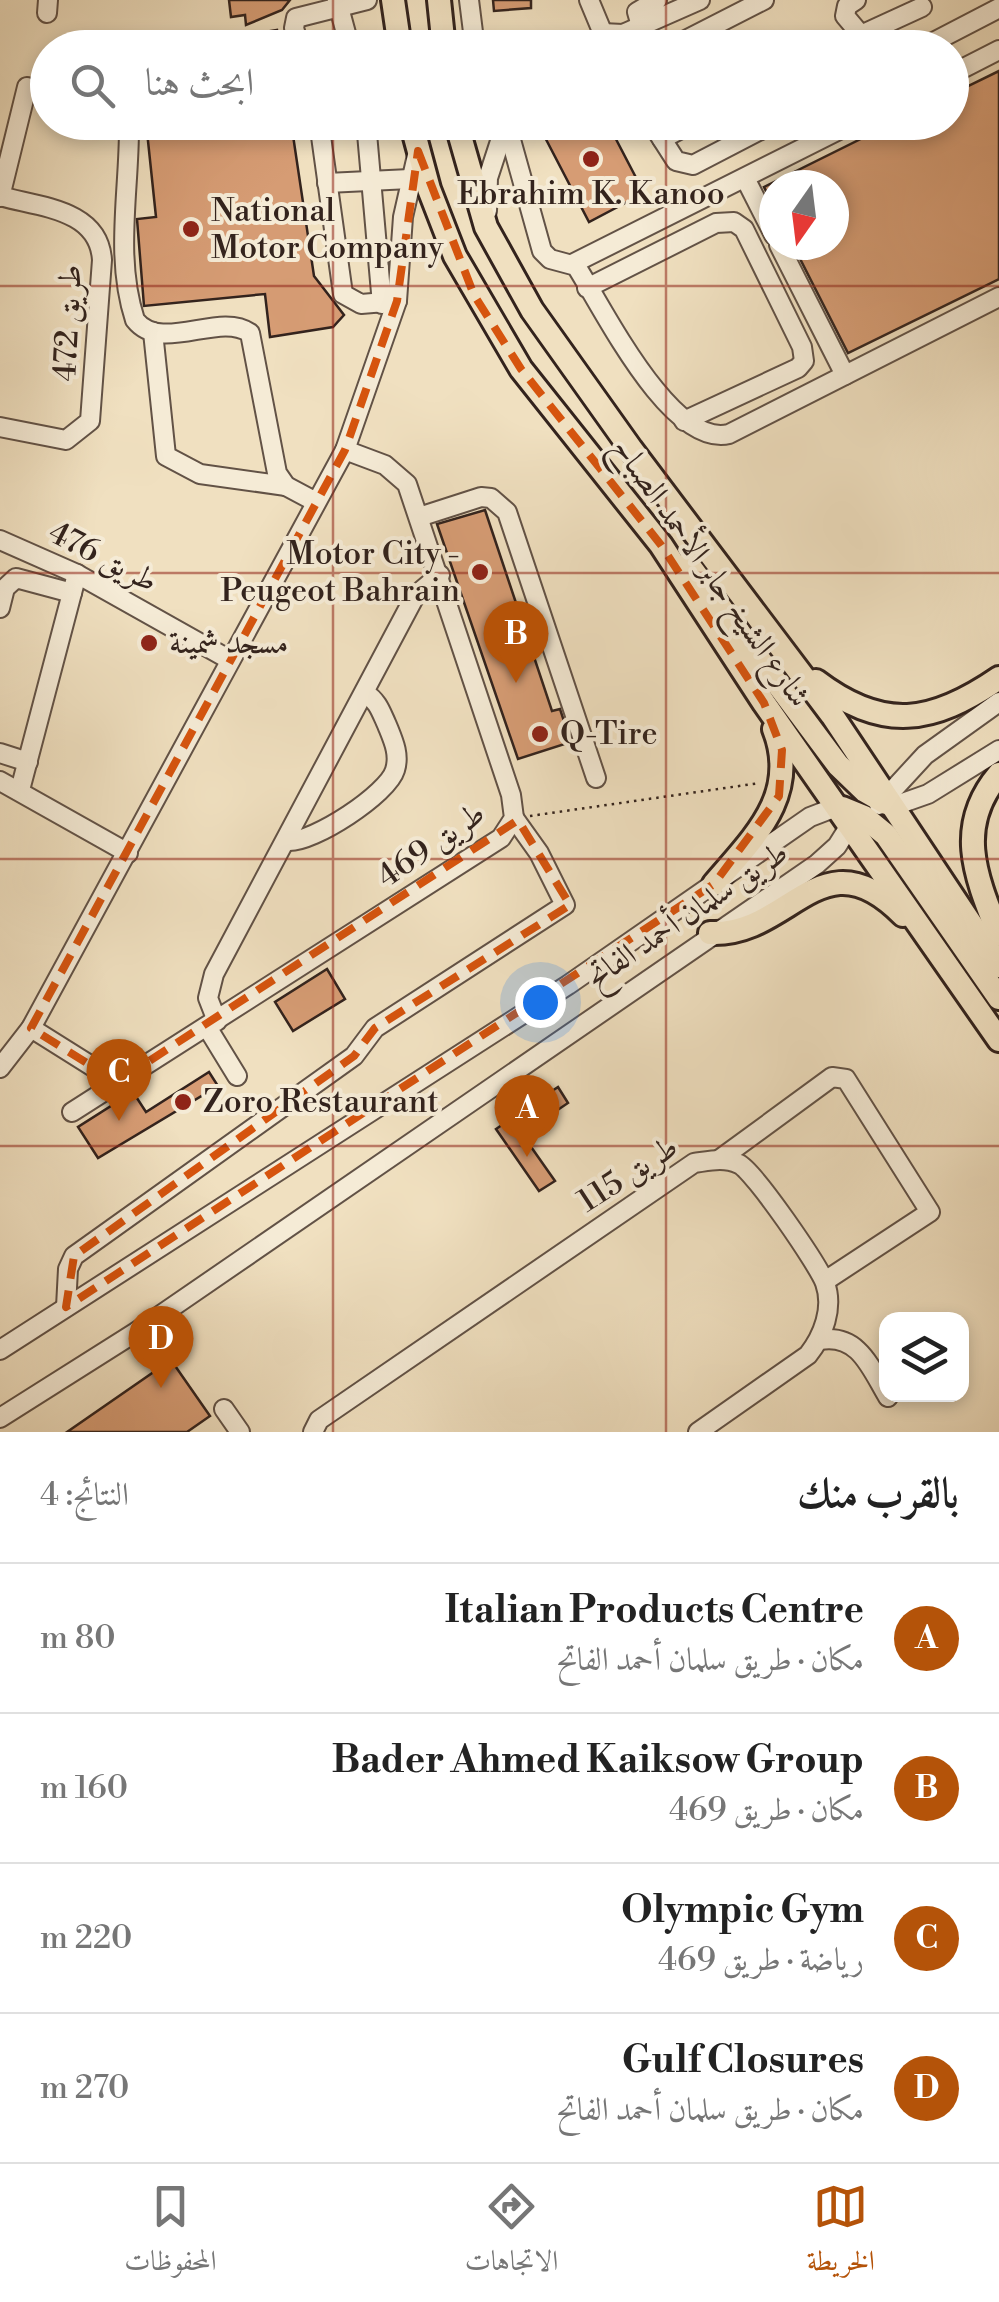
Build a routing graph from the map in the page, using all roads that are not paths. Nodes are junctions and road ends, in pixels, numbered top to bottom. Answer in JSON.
{"nodes":[{"id":1,"x":366,"y":0,"type":"edge"},
{"id":2,"x":393,"y":0,"type":"edge"},
{"id":3,"x":439,"y":0,"type":"edge"},
{"id":4,"x":469,"y":0,"type":"edge"},
{"id":5,"x":589,"y":0,"type":"edge"},
{"id":6,"x":657,"y":0,"type":"edge"},
{"id":7,"x":700,"y":0,"type":"edge"},
{"id":8,"x":764,"y":0,"type":"edge"},
{"id":9,"x":856,"y":0,"type":"edge"},
{"id":10,"x":338,"y":3,"type":"edge"},
{"id":11,"x":920,"y":3,"type":"edge"},
{"id":12,"x":999,"y":8,"type":"edge"},
{"id":13,"x":641,"y":26,"type":"junction"},
{"id":14,"x":295,"y":30,"type":"edge"},
{"id":15,"x":345,"y":30,"type":"edge"},
{"id":16,"x":397,"y":30,"type":"edge"},
{"id":17,"x":444,"y":30,"type":"edge"},
{"id":18,"x":473,"y":30,"type":"edge"},
{"id":19,"x":601,"y":30,"type":"edge"},
{"id":20,"x":632,"y":30,"type":"edge"},
{"id":21,"x":705,"y":30,"type":"edge"},
{"id":22,"x":856,"y":30,"type":"edge"},
{"id":23,"x":872,"y":30,"type":"edge"},
{"id":24,"x":927,"y":30,"type":"edge"},
{"id":25,"x":956,"y":30,"type":"edge"},
{"id":26,"x":999,"y":50,"type":"edge"},
{"id":27,"x":969,"y":65,"type":"edge"},
{"id":28,"x":26,"y":87,"type":"dead end"},
{"id":29,"x":7,"y":135,"type":"edge"},
{"id":30,"x":128,"y":140,"type":"edge"},
{"id":31,"x":321,"y":140,"type":"edge"},
{"id":32,"x":368,"y":140,"type":"edge"},
{"id":33,"x":415,"y":140,"type":"edge"},
{"id":34,"x":461,"y":140,"type":"edge"},
{"id":35,"x":500,"y":140,"type":"edge"},
{"id":36,"x":511,"y":140,"type":"edge"},
{"id":37,"x":663,"y":140,"type":"edge"},
{"id":38,"x":741,"y":140,"type":"edge"},
{"id":39,"x":820,"y":140,"type":"edge"},
{"id":40,"x":418,"y":151,"type":"junction"},
{"id":41,"x":745,"y":178,"type":"junction"},
{"id":42,"x":410,"y":179,"type":"junction"},
{"id":43,"x":373,"y":182,"type":"junction"},
{"id":44,"x":326,"y":183,"type":"junction"},
{"id":45,"x":0,"y":196,"type":"edge"},
{"id":46,"x":759,"y":206,"type":"edge"},
{"id":47,"x":486,"y":227,"type":"junction"},
{"id":48,"x":124,"y":239,"type":"junction"},
{"id":49,"x":98,"y":240,"type":"junction"},
{"id":50,"x":787,"y":260,"type":"edge"},
{"id":51,"x":572,"y":264,"type":"junction"},
{"id":52,"x":587,"y":288,"type":"junction"},
{"id":53,"x":999,"y":297,"type":"edge"},
{"id":54,"x":389,"y":302,"type":"junction"},
{"id":55,"x":153,"y":332,"type":"junction"},
{"id":56,"x":845,"y":375,"type":"junction"},
{"id":57,"x":684,"y":422,"type":"junction"},
{"id":58,"x":0,"y":427,"type":"edge"},
{"id":59,"x":345,"y":450,"type":"junction"},
{"id":60,"x":286,"y":486,"type":"junction"},
{"id":61,"x":316,"y":502,"type":"junction"},
{"id":62,"x":419,"y":517,"type":"junction"},
{"id":63,"x":0,"y":540,"type":"edge"},
{"id":64,"x":661,"y":545,"type":"junction"},
{"id":65,"x":77,"y":574,"type":"junction"},
{"id":66,"x":440,"y":575,"type":"junction"},
{"id":67,"x":72,"y":594,"type":"junction"},
{"id":68,"x":0,"y":608,"type":"edge"},
{"id":69,"x":230,"y":660,"type":"junction"},
{"id":70,"x":793,"y":664,"type":"junction"},
{"id":71,"x":999,"y":678,"type":"edge"},
{"id":72,"x":366,"y":694,"type":"junction"},
{"id":73,"x":999,"y":702,"type":"edge"},
{"id":74,"x":764,"y":703,"type":"junction"},
{"id":75,"x":999,"y":750,"type":"edge"},
{"id":76,"x":0,"y":752,"type":"edge"},
{"id":77,"x":28,"y":762,"type":"junction"},
{"id":78,"x":999,"y":774,"type":"edge"},
{"id":79,"x":596,"y":778,"type":"dead end"},
{"id":80,"x":0,"y":781,"type":"edge"},
{"id":81,"x":20,"y":790,"type":"junction"},
{"id":82,"x":868,"y":807,"type":"junction"},
{"id":83,"x":514,"y":818,"type":"junction"},
{"id":84,"x":288,"y":841,"type":"junction"},
{"id":85,"x":128,"y":853,"type":"junction"},
{"id":86,"x":714,"y":884,"type":"junction"},
{"id":87,"x":710,"y":933,"type":"junction"},
{"id":88,"x":999,"y":935,"type":"edge"},
{"id":89,"x":934,"y":947,"type":"junction"},
{"id":90,"x":999,"y":966,"type":"edge"},
{"id":91,"x":999,"y":998,"type":"edge"},
{"id":92,"x":212,"y":1024,"type":"junction"},
{"id":93,"x":31,"y":1028,"type":"junction"},
{"id":94,"x":999,"y":1040,"type":"edge"},
{"id":95,"x":0,"y":1068,"type":"edge"},
{"id":96,"x":237,"y":1076,"type":"dead end"},
{"id":97,"x":117,"y":1082,"type":"junction"},
{"id":98,"x":72,"y":1112,"type":"dead end"},
{"id":99,"x":720,"y":1159,"type":"junction"},
{"id":100,"x":825,"y":1282,"type":"junction"},
{"id":101,"x":66,"y":1307,"type":"junction"},
{"id":102,"x":820,"y":1340,"type":"junction"},
{"id":103,"x":0,"y":1350,"type":"edge"},
{"id":104,"x":879,"y":1384,"type":"edge"},
{"id":105,"x":224,"y":1409,"type":"dead end"},
{"id":106,"x":0,"y":1418,"type":"edge"},
{"id":107,"x":240,"y":1432,"type":"edge"},
{"id":108,"x":313,"y":1432,"type":"edge"},
{"id":109,"x":698,"y":1432,"type":"edge"}],
"edges":[{"from":1,"to":10,"type":"street"},
{"from":2,"to":16,"type":"main road"},
{"from":3,"to":17,"type":"main road"},
{"from":4,"to":18,"type":"street"},
{"from":5,"to":19,"type":"street"},
{"from":6,"to":13,"type":"street"},
{"from":7,"to":13,"type":"street"},
{"from":8,"to":21,"type":"street"},
{"from":9,"to":22,"type":"street"},
{"from":10,"to":14,"type":"street"},
{"from":10,"to":15,"type":"street"},
{"from":11,"to":23,"type":"street"},
{"from":11,"to":24,"type":"street"},
{"from":12,"to":25,"type":"street"},
{"from":13,"to":20,"type":"street"},
{"from":26,"to":27,"type":"street"},
{"from":28,"to":29,"type":"street","name":"طريق 472"},
{"from":29,"to":45,"type":"street","name":"طريق 472"},
{"from":30,"to":48,"type":"street"},
{"from":31,"to":44,"type":"street"},
{"from":32,"to":43,"type":"street"},
{"from":33,"to":40,"type":"main road","name":"شارع الشيخ جابر الأحمد الصباح"},
{"from":34,"to":47,"type":"main road","name":"شارع الشيخ جابر الأحمد الصباح"},
{"from":35,"to":47,"type":"street"},
{"from":36,"to":51,"type":"street"},
{"from":37,"to":38,"type":"street"},
{"from":39,"to":41,"type":"street"},
{"from":40,"to":42,"type":"street"},
{"from":40,"to":64,"type":"main road","name":"شارع الشيخ جابر الأحمد الصباح"},
{"from":41,"to":46,"type":"street"},
{"from":41,"to":51,"type":"street"},
{"from":42,"to":43,"type":"street"},
{"from":42,"to":54,"type":"street"},
{"from":43,"to":44,"type":"street"},
{"from":43,"to":54,"type":"street"},
{"from":44,"to":54,"type":"street"},
{"from":45,"to":49,"type":"street","name":"طريق 472"},
{"from":47,"to":70,"type":"main road","name":"شارع الشيخ جابر الأحمد الصباح"},
{"from":48,"to":49,"type":"street"},
{"from":48,"to":55,"type":"street"},
{"from":49,"to":58,"type":"street","name":"طريق 472"},
{"from":50,"to":56,"type":"street"},
{"from":51,"to":52,"type":"street"},
{"from":52,"to":57,"type":"street"},
{"from":52,"to":57,"type":"street"},
{"from":53,"to":56,"type":"street"},
{"from":54,"to":59,"type":"street"},
{"from":55,"to":60,"type":"street"},
{"from":55,"to":60,"type":"street"},
{"from":56,"to":57,"type":"street"},
{"from":59,"to":61,"type":"street"},
{"from":59,"to":62,"type":"street","name":"طريق 469"},
{"from":60,"to":61,"type":"street"},
{"from":61,"to":69,"type":"street"},
{"from":62,"to":66,"type":"street","name":"طريق 469"},
{"from":62,"to":79,"type":"street"},
{"from":63,"to":65,"type":"street","name":"طريق 476"},
{"from":64,"to":74,"type":"main road","name":"شارع الشيخ جابر الأحمد الصباح"},
{"from":64,"to":82,"type":"main road"},
{"from":65,"to":67,"type":"street"},
{"from":65,"to":69,"type":"street","name":"طريق 476"},
{"from":66,"to":72,"type":"street"},
{"from":66,"to":83,"type":"street","name":"طريق 469"},
{"from":67,"to":68,"type":"street"},
{"from":67,"to":77,"type":"street"},
{"from":69,"to":85,"type":"street"},
{"from":70,"to":71,"type":"main road"},
{"from":70,"to":82,"type":"main road","name":"شارع الشيخ جابر الأحمد الصباح"},
{"from":72,"to":84,"type":"street"},
{"from":72,"to":84,"type":"street"},
{"from":73,"to":82,"type":"street"},
{"from":74,"to":82,"type":"main road","name":"شارع الشيخ جابر الأحمد الصباح"},
{"from":74,"to":86,"type":"main road"},
{"from":75,"to":82,"type":"street"},
{"from":76,"to":77,"type":"street"},
{"from":77,"to":81,"type":"street"},
{"from":78,"to":88,"type":"main road"},
{"from":80,"to":81,"type":"street"},
{"from":81,"to":85,"type":"street"},
{"from":82,"to":86,"type":"street","name":"طريق سلمان أحمد الفاتح"},
{"from":82,"to":87,"type":"street","name":"طريق سلمان أحمد الفاتح"},
{"from":82,"to":89,"type":"main road","name":"شارع الشيخ جابر الأحمد الصباح"},
{"from":82,"to":90,"type":"main road","name":"شارع الشيخ جابر الأحمد الصباح"},
{"from":82,"to":91,"type":"main road"},
{"from":83,"to":92,"type":"street","name":"طريق 469"},
{"from":83,"to":101,"type":"street"},
{"from":84,"to":92,"type":"street"},
{"from":85,"to":93,"type":"street"},
{"from":86,"to":101,"type":"street","name":"طريق سلمان أحمد الفاتح"},
{"from":87,"to":89,"type":"main road"},
{"from":87,"to":106,"type":"street","name":"طريق سلمان أحمد الفاتح"},
{"from":89,"to":94,"type":"main road","name":"شارع الشيخ جابر الأحمد الصباح"},
{"from":92,"to":96,"type":"street"},
{"from":92,"to":97,"type":"street","name":"طريق 469"},
{"from":93,"to":95,"type":"street"},
{"from":93,"to":97,"type":"street"},
{"from":97,"to":98,"type":"street","name":"طريق 469"},
{"from":99,"to":100,"type":"street","name":"طريق 115"},
{"from":99,"to":100,"type":"street"},
{"from":99,"to":108,"type":"street","name":"طريق 115"},
{"from":100,"to":102,"type":"street"},
{"from":101,"to":103,"type":"street","name":"طريق سلمان أحمد الفاتح"},
{"from":102,"to":104,"type":"street"},
{"from":102,"to":109,"type":"street"},
{"from":105,"to":107,"type":"street"}]}
